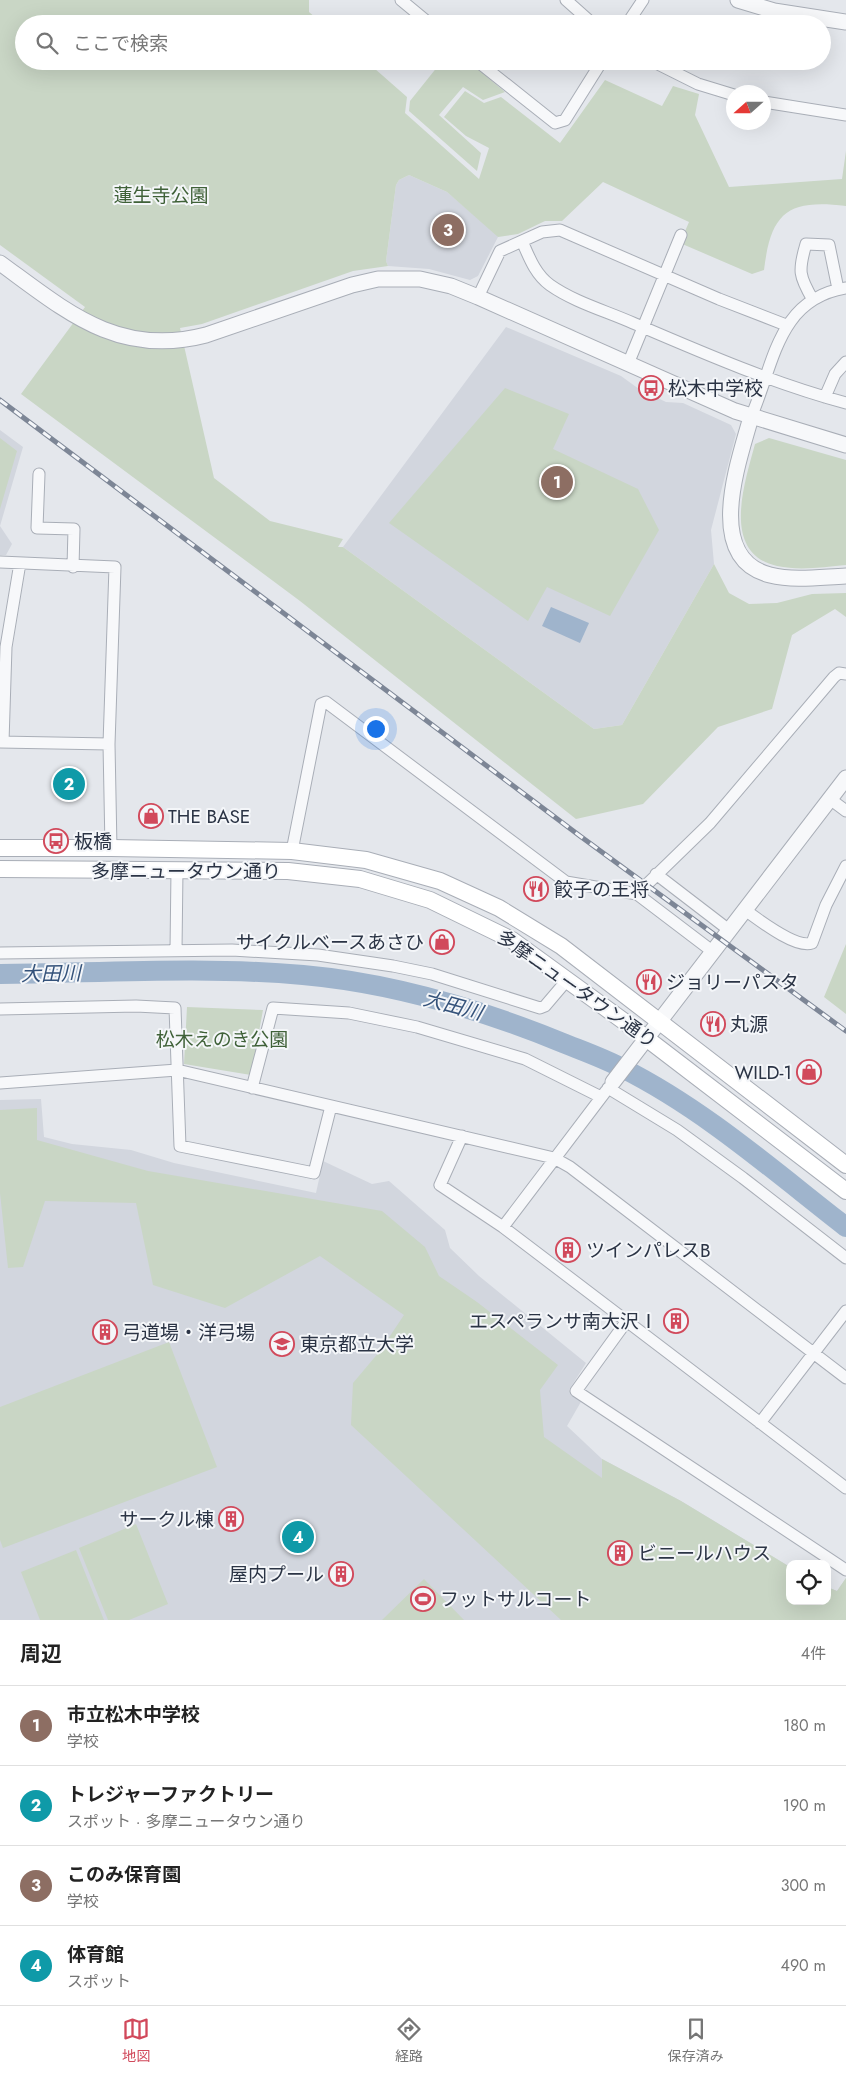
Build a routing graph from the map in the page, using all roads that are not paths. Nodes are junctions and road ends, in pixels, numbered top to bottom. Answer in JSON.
{"nodes":[{"id":1,"x":401,"y":0,"type":"edge"},
{"id":2,"x":566,"y":0,"type":"edge"},
{"id":3,"x":643,"y":0,"type":"edge"},
{"id":4,"x":738,"y":0,"type":"edge"},
{"id":5,"x":419,"y":15,"type":"edge"},
{"id":6,"x":583,"y":15,"type":"edge"},
{"id":7,"x":633,"y":15,"type":"edge"},
{"id":8,"x":800,"y":15,"type":"edge"},
{"id":9,"x":831,"y":20,"type":"edge"},
{"id":10,"x":846,"y":22,"type":"edge"},
{"id":11,"x":488,"y":70,"type":"edge"},
{"id":12,"x":596,"y":70,"type":"edge"},
{"id":13,"x":670,"y":70,"type":"edge"},
{"id":14,"x":726,"y":93,"type":"edge"},
{"id":15,"x":771,"y":103,"type":"edge"},
{"id":16,"x":846,"y":115,"type":"edge"},
{"id":17,"x":681,"y":235,"type":"dead end"},
{"id":18,"x":522,"y":241,"type":"junction"},
{"id":19,"x":0,"y":263,"type":"edge"},
{"id":20,"x":664,"y":275,"type":"junction"},
{"id":21,"x":842,"y":289,"type":"edge"},
{"id":22,"x":478,"y":297,"type":"junction"},
{"id":23,"x":813,"y":300,"type":"junction"},
{"id":24,"x":786,"y":325,"type":"junction"},
{"id":25,"x":642,"y":327,"type":"junction"},
{"id":26,"x":846,"y":362,"type":"edge"},
{"id":27,"x":628,"y":364,"type":"junction"},
{"id":28,"x":766,"y":377,"type":"junction"},
{"id":29,"x":825,"y":397,"type":"junction"},
{"id":30,"x":846,"y":403,"type":"edge"},
{"id":31,"x":751,"y":417,"type":"junction"},
{"id":32,"x":846,"y":445,"type":"edge"},
{"id":33,"x":39,"y":474,"type":"dead end"},
{"id":34,"x":0,"y":562,"type":"edge"},
{"id":35,"x":20,"y":563,"type":"junction"},
{"id":36,"x":73,"y":566,"type":"junction"},
{"id":37,"x":846,"y":576,"type":"edge"},
{"id":38,"x":846,"y":674,"type":"edge"},
{"id":39,"x":2,"y":742,"type":"edge"},
{"id":40,"x":109,"y":744,"type":"junction"},
{"id":41,"x":846,"y":778,"type":"edge"},
{"id":42,"x":830,"y":799,"type":"junction"},
{"id":43,"x":846,"y":811,"type":"edge"},
{"id":44,"x":0,"y":848,"type":"edge"},
{"id":45,"x":111,"y":848,"type":"junction"},
{"id":46,"x":292,"y":851,"type":"junction"},
{"id":47,"x":846,"y":866,"type":"edge"},
{"id":48,"x":0,"y":869,"type":"edge"},
{"id":49,"x":177,"y":870,"type":"junction"},
{"id":50,"x":656,"y":874,"type":"junction"},
{"id":51,"x":637,"y":894,"type":"junction"},
{"id":52,"x":745,"y":910,"type":"junction"},
{"id":53,"x":729,"y":930,"type":"junction"},
{"id":54,"x":176,"y":950,"type":"junction"},
{"id":55,"x":712,"y":951,"type":"junction"},
{"id":56,"x":0,"y":953,"type":"edge"},
{"id":57,"x":568,"y":979,"type":"junction"},
{"id":58,"x":0,"y":1009,"type":"edge"},
{"id":59,"x":658,"y":1021,"type":"junction"},
{"id":60,"x":646,"y":1038,"type":"junction"},
{"id":61,"x":177,"y":1070,"type":"junction"},
{"id":62,"x":0,"y":1082,"type":"edge"},
{"id":63,"x":252,"y":1088,"type":"junction"},
{"id":64,"x":607,"y":1089,"type":"junction"},
{"id":65,"x":331,"y":1106,"type":"junction"},
{"id":66,"x":462,"y":1136,"type":"junction"},
{"id":67,"x":554,"y":1158,"type":"junction"},
{"id":68,"x":846,"y":1164,"type":"edge"},
{"id":69,"x":846,"y":1191,"type":"edge"},
{"id":70,"x":502,"y":1227,"type":"junction"},
{"id":71,"x":846,"y":1258,"type":"edge"},
{"id":72,"x":846,"y":1311,"type":"edge"},
{"id":73,"x":626,"y":1322,"type":"junction"},
{"id":74,"x":813,"y":1353,"type":"junction"},
{"id":75,"x":846,"y":1378,"type":"edge"},
{"id":76,"x":760,"y":1423,"type":"junction"},
{"id":77,"x":846,"y":1488,"type":"edge"},
{"id":78,"x":846,"y":1570,"type":"edge"}],
"edges":[{"from":1,"to":5,"type":"street"},
{"from":2,"to":6,"type":"street"},
{"from":3,"to":7,"type":"street"},
{"from":4,"to":8,"type":"street"},
{"from":9,"to":10,"type":"street"},
{"from":11,"to":12,"type":"street"},
{"from":13,"to":14,"type":"street"},
{"from":15,"to":16,"type":"street"},
{"from":17,"to":20,"type":"street"},
{"from":18,"to":20,"type":"street"},
{"from":18,"to":22,"type":"street"},
{"from":18,"to":25,"type":"street"},
{"from":19,"to":22,"type":"street"},
{"from":20,"to":24,"type":"street"},
{"from":20,"to":25,"type":"street"},
{"from":21,"to":23,"type":"street"},
{"from":21,"to":23,"type":"street"},
{"from":22,"to":27,"type":"street"},
{"from":23,"to":24,"type":"street"},
{"from":24,"to":28,"type":"street"},
{"from":25,"to":27,"type":"street"},
{"from":25,"to":28,"type":"street"},
{"from":26,"to":29,"type":"street"},
{"from":27,"to":31,"type":"street"},
{"from":28,"to":29,"type":"street"},
{"from":28,"to":31,"type":"street"},
{"from":29,"to":30,"type":"street"},
{"from":31,"to":32,"type":"street"},
{"from":31,"to":37,"type":"street"},
{"from":33,"to":36,"type":"street"},
{"from":34,"to":35,"type":"street"},
{"from":35,"to":36,"type":"street"},
{"from":35,"to":39,"type":"street"},
{"from":36,"to":40,"type":"street"},
{"from":38,"to":50,"type":"street"},
{"from":39,"to":40,"type":"street"},
{"from":40,"to":45,"type":"street"},
{"from":41,"to":42,"type":"street"},
{"from":42,"to":43,"type":"street"},
{"from":42,"to":52,"type":"street"},
{"from":44,"to":45,"type":"main road","name":"多摩ニュータウン通り"},
{"from":45,"to":46,"type":"main road","name":"多摩ニュータウン通り"},
{"from":46,"to":51,"type":"street"},
{"from":46,"to":59,"type":"main road","name":"多摩ニュータウン通り"},
{"from":47,"to":52,"type":"street"},
{"from":48,"to":49,"type":"main road","name":"多摩ニュータウン通り"},
{"from":49,"to":54,"type":"street"},
{"from":49,"to":57,"type":"main road","name":"多摩ニュータウン通り"},
{"from":50,"to":51,"type":"street"},
{"from":50,"to":53,"type":"street"},
{"from":51,"to":55,"type":"street"},
{"from":52,"to":53,"type":"street"},
{"from":53,"to":55,"type":"street"},
{"from":54,"to":56,"type":"street"},
{"from":54,"to":57,"type":"street"},
{"from":55,"to":59,"type":"street"},
{"from":57,"to":60,"type":"main road","name":"多摩ニュータウン通り"},
{"from":58,"to":61,"type":"street"},
{"from":59,"to":60,"type":"street"},
{"from":59,"to":68,"type":"main road","name":"多摩ニュータウン通り"},
{"from":60,"to":64,"type":"street"},
{"from":60,"to":69,"type":"main road","name":"多摩ニュータウン通り"},
{"from":61,"to":62,"type":"street"},
{"from":61,"to":63,"type":"street"},
{"from":61,"to":65,"type":"street"},
{"from":63,"to":64,"type":"street"},
{"from":63,"to":65,"type":"street"},
{"from":64,"to":67,"type":"street"},
{"from":64,"to":71,"type":"street"},
{"from":65,"to":66,"type":"street"},
{"from":66,"to":67,"type":"street"},
{"from":66,"to":70,"type":"street"},
{"from":67,"to":70,"type":"street"},
{"from":67,"to":74,"type":"street"},
{"from":70,"to":73,"type":"street"},
{"from":72,"to":74,"type":"street"},
{"from":73,"to":76,"type":"street"},
{"from":73,"to":78,"type":"street"},
{"from":74,"to":75,"type":"street"},
{"from":74,"to":76,"type":"street"},
{"from":76,"to":77,"type":"street"}]}
